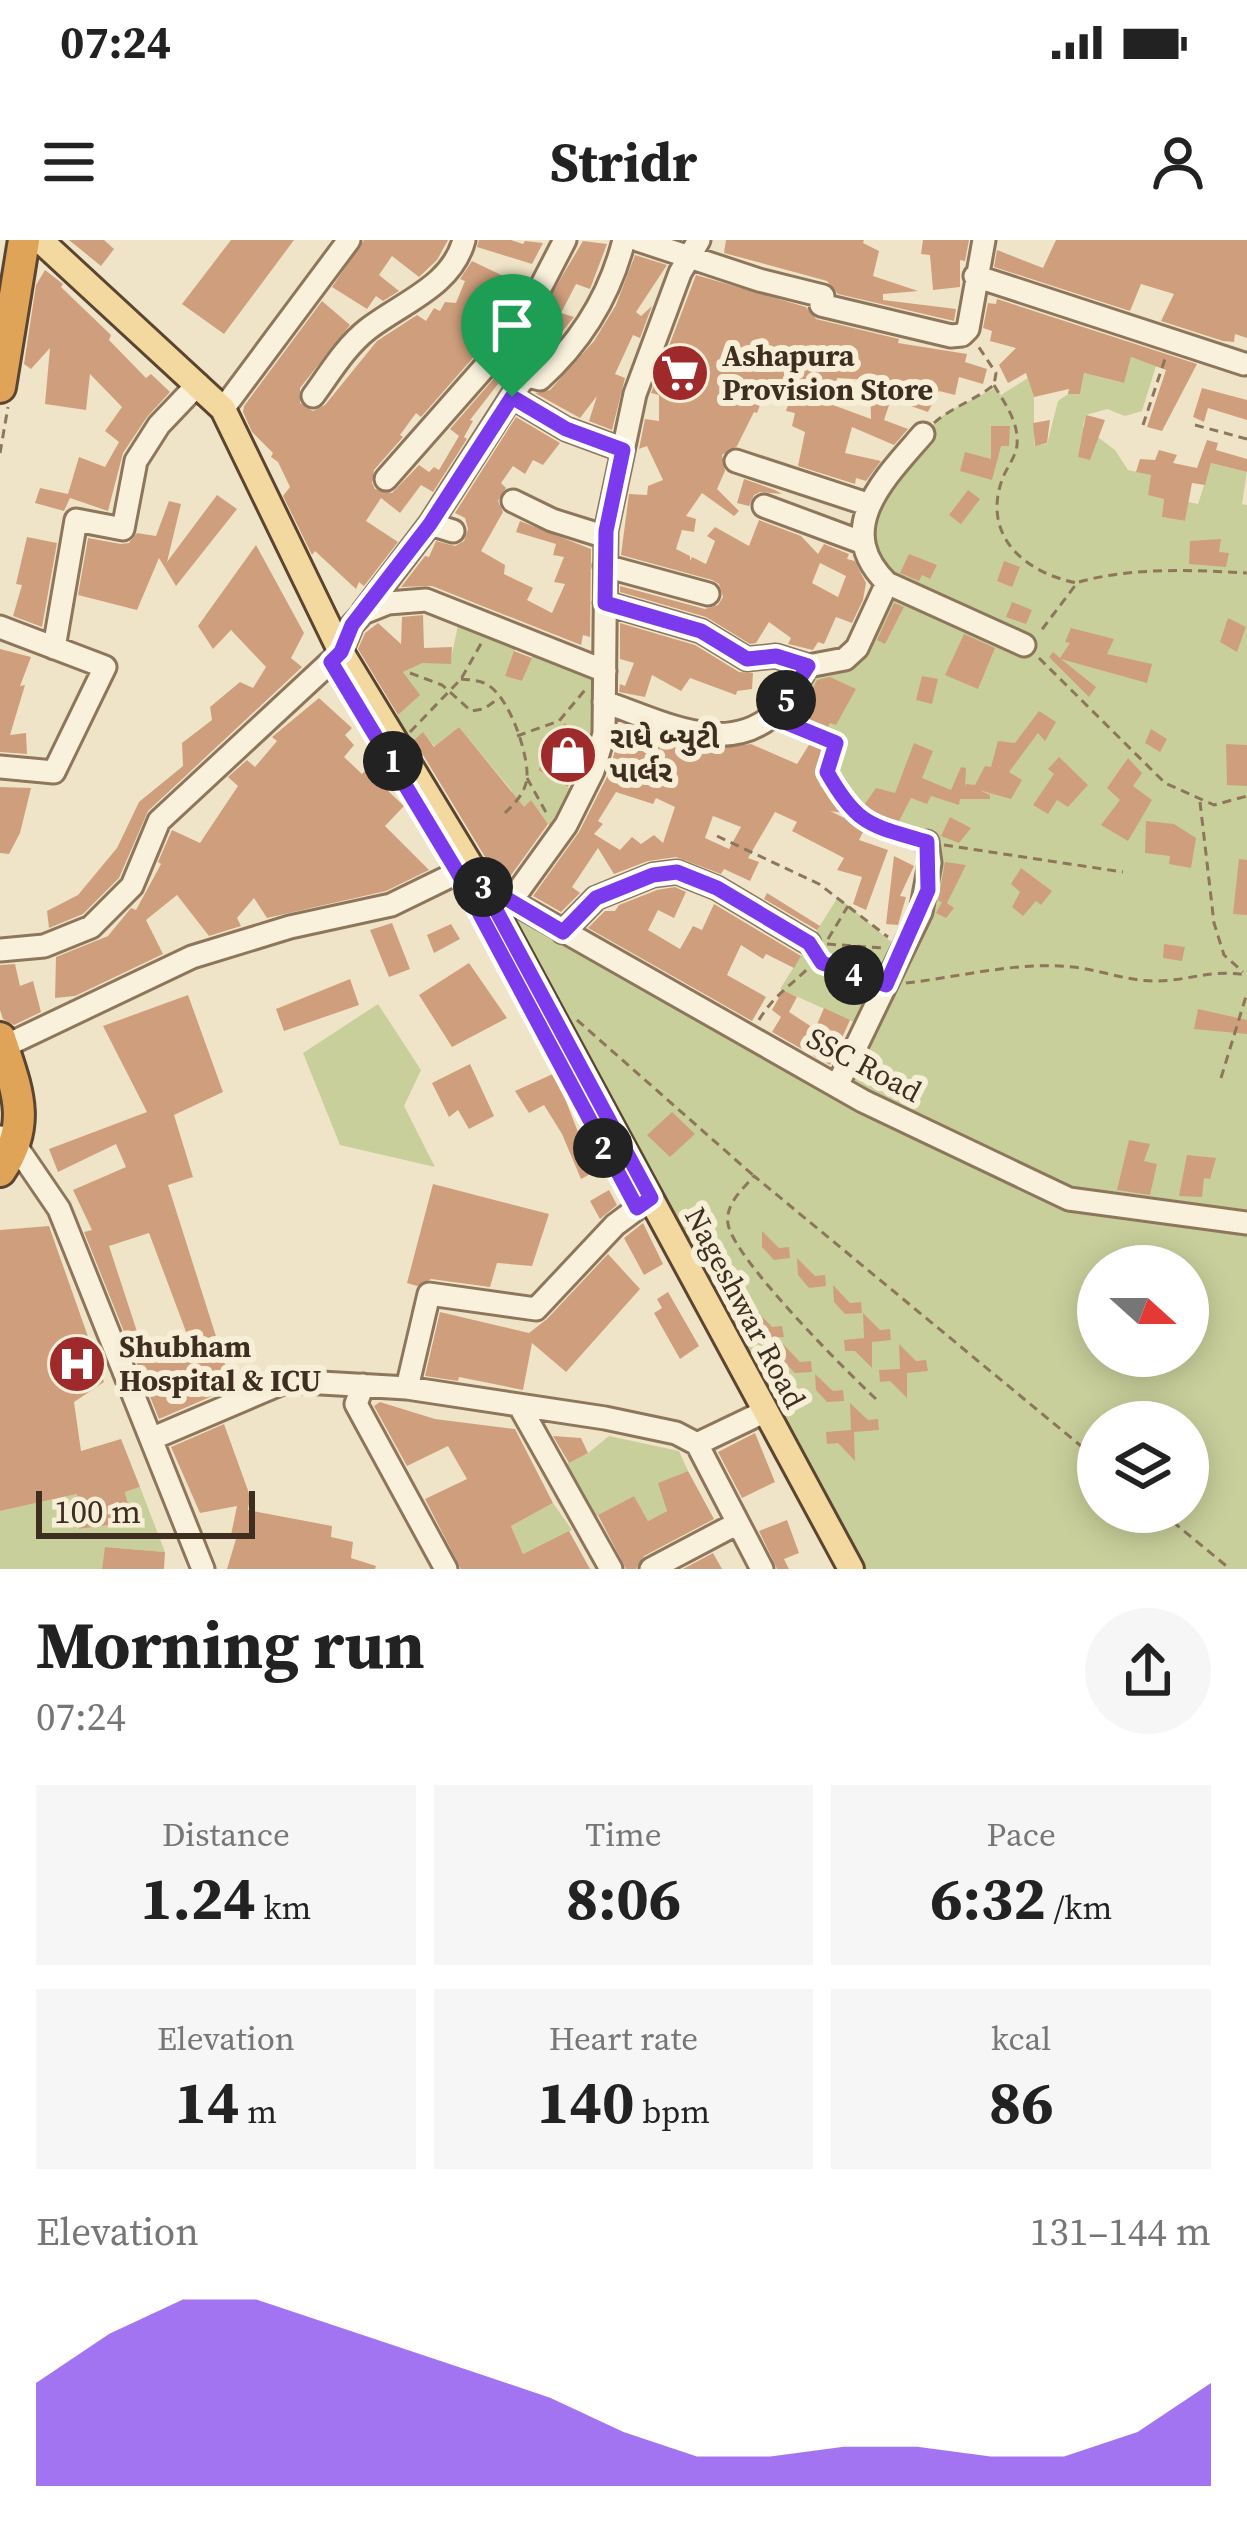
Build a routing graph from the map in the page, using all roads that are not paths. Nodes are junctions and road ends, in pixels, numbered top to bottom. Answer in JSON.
{"nodes":[{"id":1,"x":24,"y":240,"type":"edge"},
{"id":2,"x":40,"y":240,"type":"edge"},
{"id":3,"x":332,"y":240,"type":"edge"},
{"id":4,"x":349,"y":240,"type":"edge"},
{"id":5,"x":464,"y":240,"type":"edge"},
{"id":6,"x":566,"y":240,"type":"edge"},
{"id":7,"x":624,"y":240,"type":"edge"},
{"id":8,"x":638,"y":240,"type":"edge"},
{"id":9,"x":984,"y":240,"type":"edge"},
{"id":10,"x":694,"y":248,"type":"edge"},
{"id":11,"x":975,"y":276,"type":"junction"},
{"id":12,"x":1244,"y":364,"type":"edge"},
{"id":13,"x":198,"y":384,"type":"junction"},
{"id":14,"x":0,"y":387,"type":"edge"},
{"id":15,"x":313,"y":396,"type":"dead end"},
{"id":16,"x":512,"y":397,"type":"junction"},
{"id":17,"x":223,"y":409,"type":"junction"},
{"id":18,"x":923,"y":434,"type":"road end"},
{"id":19,"x":623,"y":450,"type":"junction"},
{"id":20,"x":736,"y":461,"type":"dead end"},
{"id":21,"x":386,"y":478,"type":"dead end"},
{"id":22,"x":513,"y":501,"type":"dead end"},
{"id":23,"x":764,"y":506,"type":"dead end"},
{"id":24,"x":870,"y":506,"type":"junction"},
{"id":25,"x":430,"y":524,"type":"junction"},
{"id":26,"x":454,"y":531,"type":"dead end"},
{"id":27,"x":606,"y":537,"type":"junction"},
{"id":28,"x":861,"y":542,"type":"junction"},
{"id":29,"x":605,"y":566,"type":"junction"},
{"id":30,"x":886,"y":584,"type":"junction"},
{"id":31,"x":708,"y":594,"type":"dead end"},
{"id":32,"x":605,"y":603,"type":"junction"},
{"id":33,"x":363,"y":613,"type":"junction"},
{"id":34,"x":0,"y":627,"type":"edge"},
{"id":35,"x":1024,"y":645,"type":"road end"},
{"id":36,"x":54,"y":647,"type":"junction"},
{"id":37,"x":341,"y":652,"type":"junction"},
{"id":38,"x":808,"y":666,"type":"junction"},
{"id":39,"x":600,"y":669,"type":"junction"},
{"id":40,"x":604,"y":703,"type":"junction"},
{"id":41,"x":0,"y":767,"type":"edge"},
{"id":42,"x":927,"y":842,"type":"road end"},
{"id":43,"x":476,"y":875,"type":"junction"},
{"id":44,"x":511,"y":901,"type":"junction"},
{"id":45,"x":563,"y":932,"type":"junction"},
{"id":46,"x":818,"y":948,"type":"road end"},
{"id":47,"x":0,"y":950,"type":"edge"},
{"id":48,"x":2,"y":1042,"type":"edge"},
{"id":49,"x":837,"y":1086,"type":"junction"},
{"id":50,"x":5,"y":1151,"type":"edge"},
{"id":51,"x":651,"y":1198,"type":"junction"},
{"id":52,"x":1247,"y":1223,"type":"edge"},
{"id":53,"x":363,"y":1385,"type":"junction"},
{"id":54,"x":407,"y":1388,"type":"junction"},
{"id":55,"x":519,"y":1405,"type":"junction"},
{"id":56,"x":766,"y":1411,"type":"junction"},
{"id":57,"x":151,"y":1439,"type":"junction"},
{"id":58,"x":697,"y":1444,"type":"junction"},
{"id":59,"x":738,"y":1523,"type":"junction"},
{"id":60,"x":203,"y":1569,"type":"edge"},
{"id":61,"x":446,"y":1569,"type":"edge"},
{"id":62,"x":611,"y":1569,"type":"edge"},
{"id":63,"x":651,"y":1569,"type":"edge"},
{"id":64,"x":762,"y":1569,"type":"edge"},
{"id":65,"x":851,"y":1569,"type":"edge"}],
"edges":[{"from":1,"to":14,"type":"highway"},
{"from":2,"to":13,"type":"main road","name":"Nageshwar Road"},
{"from":3,"to":17,"type":"street"},
{"from":4,"to":17,"type":"street"},
{"from":5,"to":15,"type":"street"},
{"from":6,"to":21,"type":"street"},
{"from":7,"to":16,"type":"street"},
{"from":8,"to":10,"type":"street"},
{"from":9,"to":11,"type":"street"},
{"from":10,"to":11,"type":"street"},
{"from":10,"to":19,"type":"street"},
{"from":11,"to":12,"type":"street"},
{"from":13,"to":17,"type":"main road","name":"Nageshwar Road"},
{"from":13,"to":36,"type":"street"},
{"from":16,"to":19,"type":"street"},
{"from":16,"to":25,"type":"street"},
{"from":17,"to":37,"type":"main road","name":"Nageshwar Road"},
{"from":18,"to":24,"type":"street"},
{"from":19,"to":27,"type":"street"},
{"from":20,"to":24,"type":"street"},
{"from":22,"to":27,"type":"street"},
{"from":23,"to":28,"type":"street"},
{"from":24,"to":28,"type":"street"},
{"from":25,"to":26,"type":"street"},
{"from":25,"to":33,"type":"street"},
{"from":27,"to":29,"type":"street"},
{"from":28,"to":30,"type":"street"},
{"from":29,"to":31,"type":"street"},
{"from":29,"to":32,"type":"street"},
{"from":30,"to":35,"type":"street"},
{"from":30,"to":38,"type":"street"},
{"from":32,"to":38,"type":"street"},
{"from":32,"to":39,"type":"street"},
{"from":33,"to":37,"type":"street"},
{"from":33,"to":39,"type":"street"},
{"from":34,"to":36,"type":"street"},
{"from":36,"to":41,"type":"street"},
{"from":37,"to":43,"type":"main road","name":"Nageshwar Road"},
{"from":37,"to":47,"type":"street"},
{"from":38,"to":40,"type":"street"},
{"from":39,"to":40,"type":"street"},
{"from":40,"to":44,"type":"street"},
{"from":42,"to":49,"type":"street"},
{"from":43,"to":44,"type":"street","name":"SSC Road"},
{"from":43,"to":48,"type":"street"},
{"from":43,"to":51,"type":"main road","name":"Nageshwar Road"},
{"from":44,"to":45,"type":"street","name":"SSC Road"},
{"from":45,"to":46,"type":"street"},
{"from":45,"to":49,"type":"street","name":"SSC Road"},
{"from":48,"to":50,"type":"highway"},
{"from":49,"to":52,"type":"street","name":"SSC Road"},
{"from":50,"to":57,"type":"street"},
{"from":51,"to":54,"type":"street"},
{"from":51,"to":56,"type":"main road","name":"Nageshwar Road"},
{"from":53,"to":54,"type":"street"},
{"from":53,"to":57,"type":"street"},
{"from":53,"to":61,"type":"street"},
{"from":54,"to":55,"type":"street"},
{"from":55,"to":58,"type":"street"},
{"from":55,"to":62,"type":"street"},
{"from":56,"to":58,"type":"street"},
{"from":56,"to":65,"type":"main road","name":"Nageshwar Road"},
{"from":57,"to":60,"type":"street"},
{"from":58,"to":59,"type":"street"},
{"from":59,"to":63,"type":"street"},
{"from":59,"to":64,"type":"street"}]}
